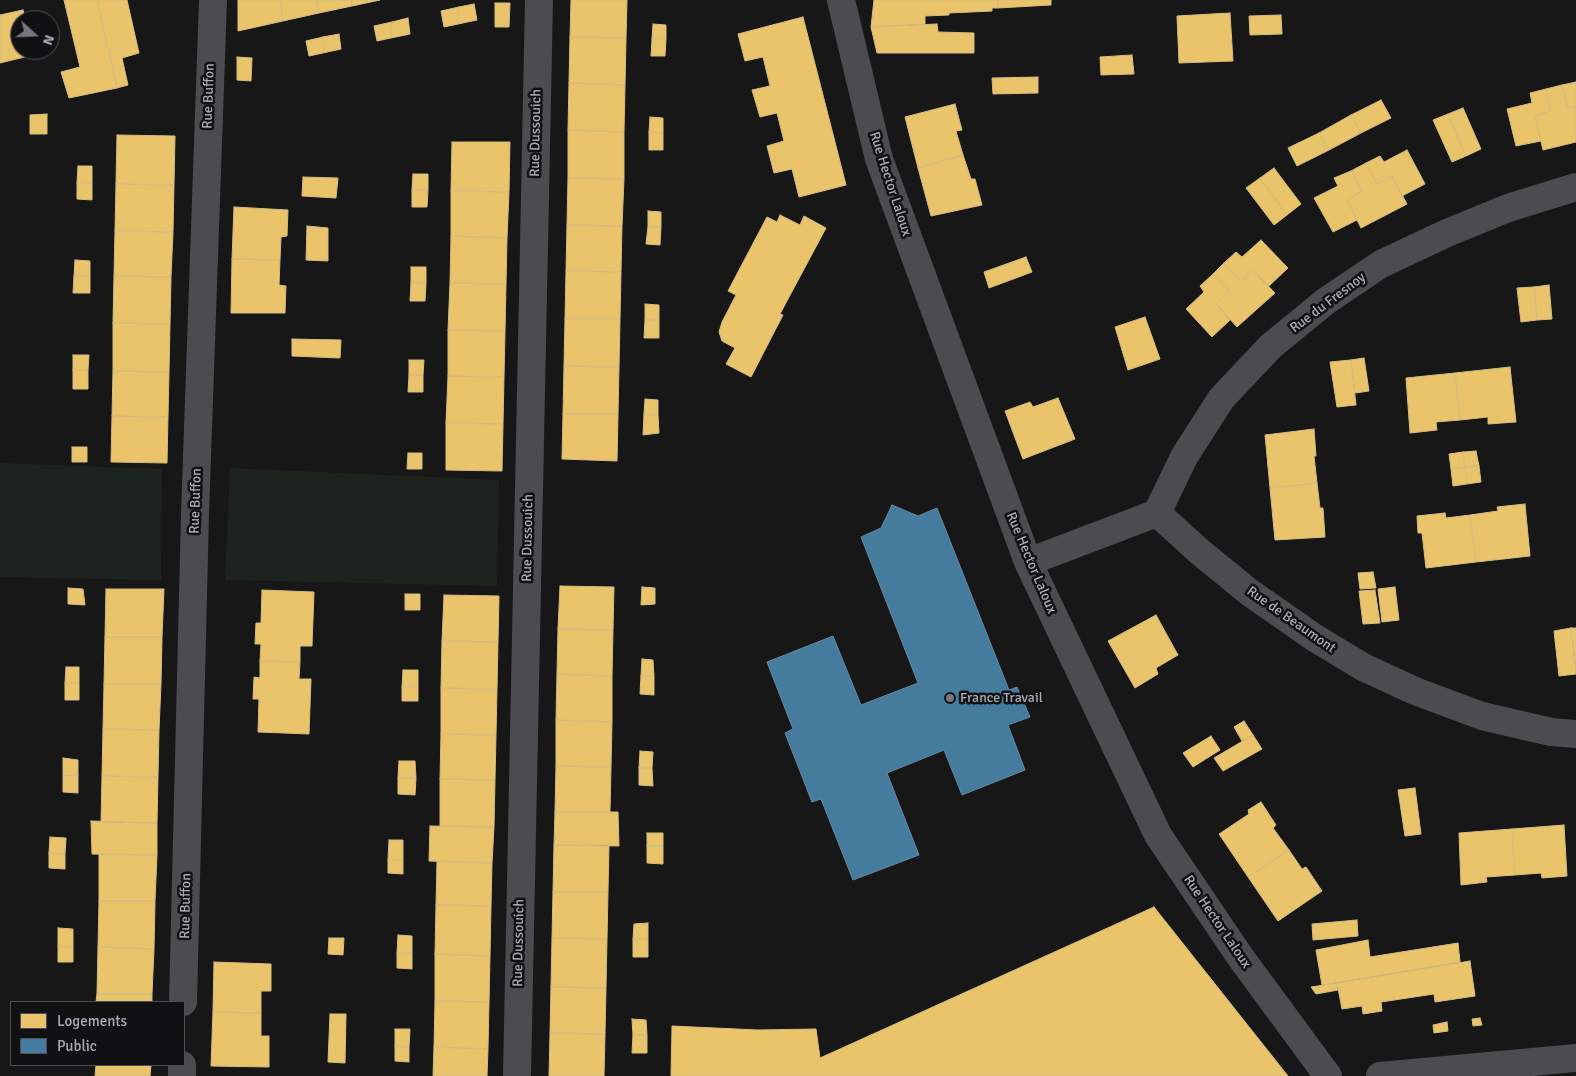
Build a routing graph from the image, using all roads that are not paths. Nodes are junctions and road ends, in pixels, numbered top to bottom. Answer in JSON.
{"nodes":[{"id":1,"x":213,"y":0,"type":"edge"},
{"id":2,"x":539,"y":0,"type":"edge"},
{"id":3,"x":841,"y":0,"type":"edge"},
{"id":4,"x":1576,"y":188,"type":"edge"},
{"id":5,"x":1157,"y":512,"type":"junction"},
{"id":6,"x":1028,"y":562,"type":"junction"},
{"id":7,"x":1576,"y":734,"type":"edge"},
{"id":8,"x":184,"y":1001,"type":"edge"},
{"id":9,"x":1576,"y":1058,"type":"edge"},
{"id":10,"x":517,"y":1076,"type":"edge"},
{"id":11,"x":1328,"y":1076,"type":"edge"},
{"id":12,"x":1380,"y":1076,"type":"edge"}],
"edges":[{"from":1,"to":8,"type":"street","name":"Rue Buffon"},
{"from":2,"to":10,"type":"street","name":"Rue Dussouich"},
{"from":3,"to":6,"type":"street","name":"Rue Hector Laloux"},
{"from":4,"to":5,"type":"street","name":"Rue du Fresnoy"},
{"from":5,"to":6,"type":"street"},
{"from":5,"to":7,"type":"street","name":"Rue de Beaumont"},
{"from":6,"to":11,"type":"street","name":"Rue Hector Laloux"},
{"from":9,"to":12,"type":"street"}]}
